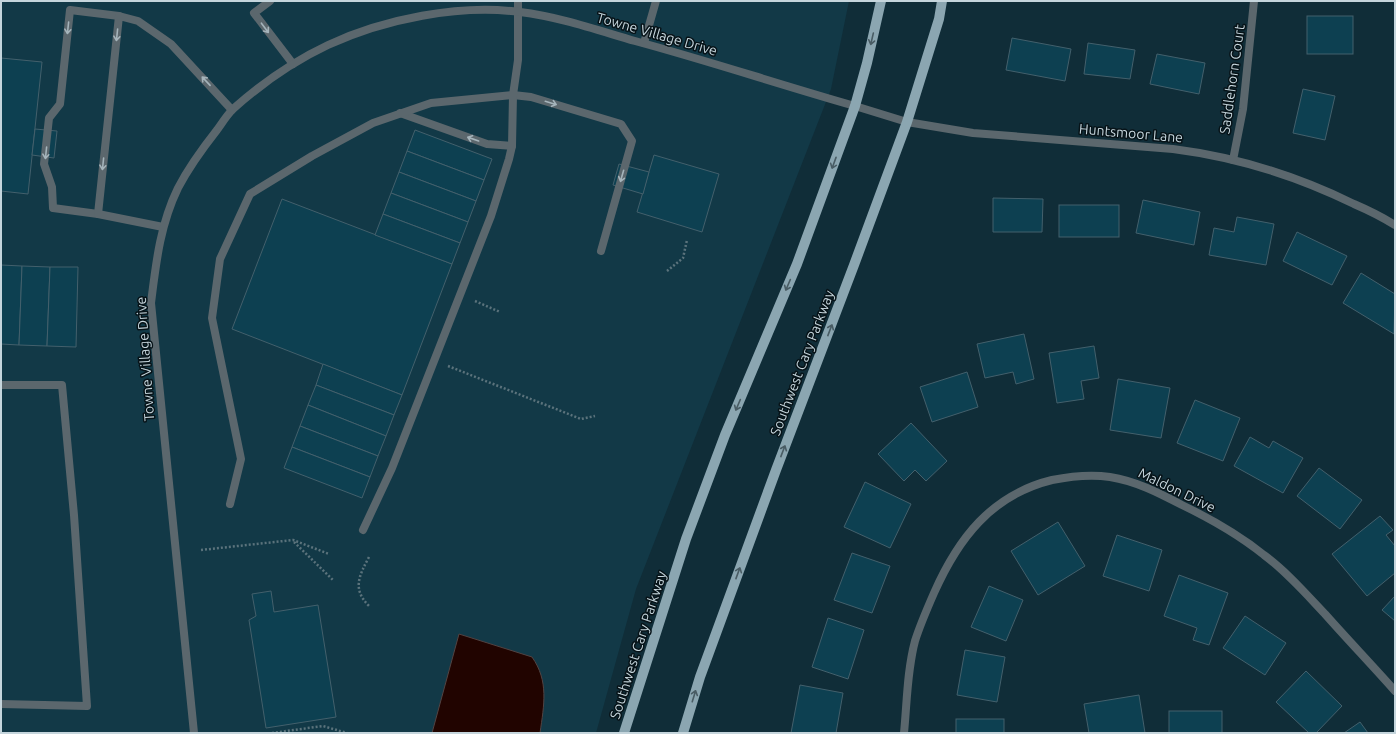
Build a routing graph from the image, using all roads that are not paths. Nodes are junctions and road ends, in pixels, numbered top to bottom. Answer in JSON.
{"nodes":[{"id":1,"x":270,"y":1,"type":"edge"},
{"id":2,"x":518,"y":1,"type":"edge"},
{"id":3,"x":656,"y":1,"type":"edge"},
{"id":4,"x":881,"y":1,"type":"edge"},
{"id":5,"x":942,"y":1,"type":"edge"},
{"id":6,"x":1254,"y":1,"type":"edge"},
{"id":7,"x":518,"y":12,"type":"junction"},
{"id":8,"x":119,"y":16,"type":"junction"},
{"id":9,"x":644,"y":43,"type":"junction"},
{"id":10,"x":293,"y":64,"type":"junction"},
{"id":11,"x":513,"y":95,"type":"junction"},
{"id":12,"x":855,"y":106,"type":"junction"},
{"id":13,"x":232,"y":110,"type":"junction"},
{"id":14,"x":400,"y":114,"type":"junction"},
{"id":15,"x":907,"y":122,"type":"junction"},
{"id":16,"x":512,"y":146,"type":"junction"},
{"id":17,"x":1233,"y":160,"type":"junction"},
{"id":18,"x":98,"y":214,"type":"junction"},
{"id":19,"x":1395,"y":225,"type":"edge"},
{"id":20,"x":163,"y":228,"type":"junction"},
{"id":21,"x":601,"y":251,"type":"dead end"},
{"id":22,"x":1,"y":385,"type":"edge"},
{"id":23,"x":230,"y":504,"type":"dead end"},
{"id":24,"x":363,"y":530,"type":"dead end"},
{"id":25,"x":1395,"y":691,"type":"edge"},
{"id":26,"x":1,"y":704,"type":"edge"},
{"id":27,"x":194,"y":733,"type":"edge"},
{"id":28,"x":624,"y":733,"type":"edge"},
{"id":29,"x":683,"y":733,"type":"edge"},
{"id":30,"x":904,"y":733,"type":"edge"}],
"edges":[{"from":1,"to":10,"type":"street","one_way":true},
{"from":2,"to":7,"type":"street"},
{"from":3,"to":9,"type":"street"},
{"from":4,"to":12,"type":"main road","name":"Southwest Cary Parkway","one_way":true},
{"from":5,"to":15,"type":"main road","name":"Southwest Cary Parkway"},
{"from":6,"to":17,"type":"street","name":"Saddlehorn Court"},
{"from":7,"to":9,"type":"street","name":"Towne Village Drive"},
{"from":7,"to":10,"type":"street","name":"Towne Village Drive"},
{"from":7,"to":11,"type":"street"},
{"from":13,"to":8,"type":"street","one_way":true},
{"from":8,"to":18,"type":"street","one_way":true},
{"from":8,"to":18,"type":"street","one_way":true},
{"from":9,"to":12,"type":"street","name":"Towne Village Drive"},
{"from":10,"to":13,"type":"street","name":"Towne Village Drive"},
{"from":11,"to":14,"type":"street"},
{"from":11,"to":16,"type":"street"},
{"from":11,"to":21,"type":"street","one_way":true},
{"from":12,"to":15,"type":"street","name":"Huntsmoor Lane"},
{"from":12,"to":28,"type":"main road","name":"Southwest Cary Parkway","one_way":true},
{"from":13,"to":20,"type":"street","name":"Towne Village Drive"},
{"from":16,"to":14,"type":"street","one_way":true},
{"from":14,"to":23,"type":"street"},
{"from":15,"to":17,"type":"street","name":"Huntsmoor Lane"},
{"from":29,"to":15,"type":"main road","name":"Southwest Cary Parkway","one_way":true},
{"from":16,"to":24,"type":"street"},
{"from":17,"to":19,"type":"street","name":"Huntsmoor Lane"},
{"from":18,"to":20,"type":"street"},
{"from":20,"to":27,"type":"street","name":"Towne Village Drive"},
{"from":22,"to":26,"type":"street"},
{"from":25,"to":30,"type":"street","name":"Maldon Drive"}]}
